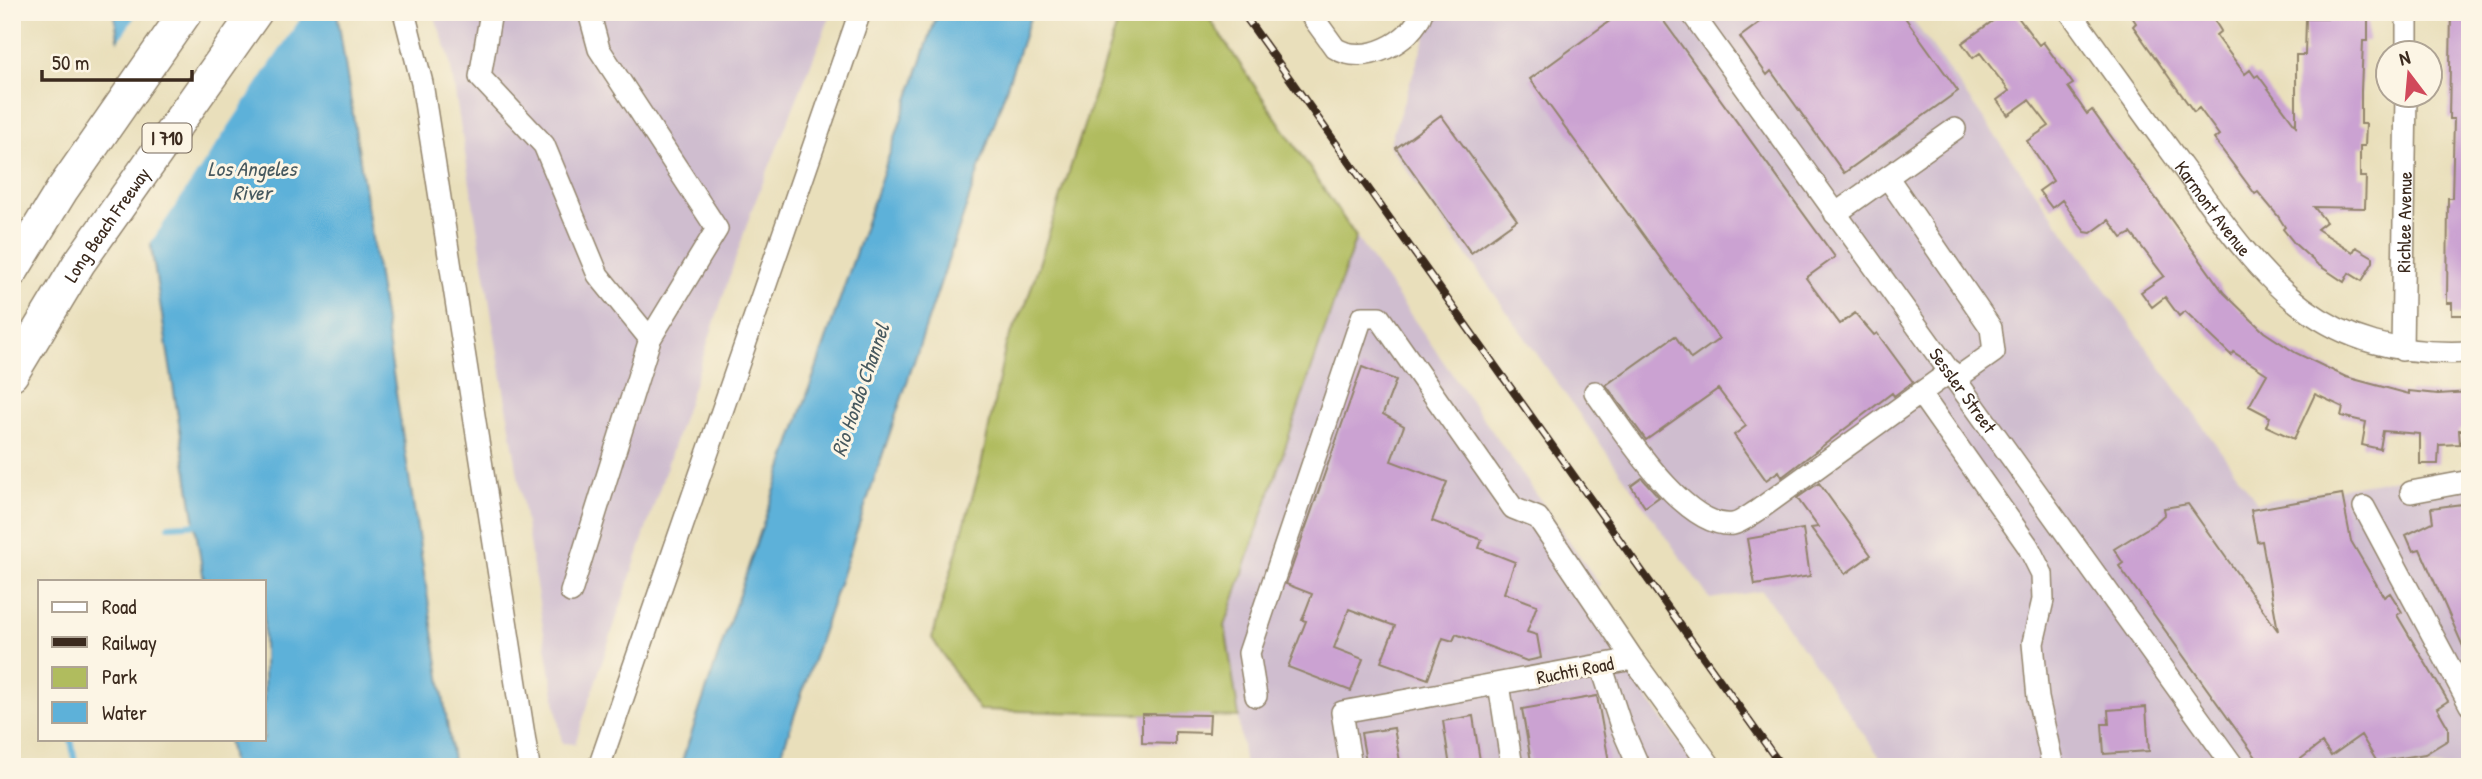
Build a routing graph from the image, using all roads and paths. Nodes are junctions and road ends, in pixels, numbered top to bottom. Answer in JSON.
{"nodes":[{"id":1,"x":186,"y":12,"type":"edge"},
{"id":2,"x":256,"y":12,"type":"edge"},
{"id":3,"x":404,"y":12,"type":"edge"},
{"id":4,"x":491,"y":12,"type":"edge"},
{"id":5,"x":589,"y":12,"type":"edge"},
{"id":6,"x":860,"y":12,"type":"edge"},
{"id":7,"x":1309,"y":12,"type":"edge"},
{"id":8,"x":1422,"y":12,"type":"edge"},
{"id":9,"x":1691,"y":12,"type":"edge"},
{"id":10,"x":2070,"y":12,"type":"edge"},
{"id":11,"x":2407,"y":12,"type":"edge"},
{"id":12,"x":2407,"y":38,"type":"edge"},
{"id":13,"x":2406,"y":108,"type":"edge"},
{"id":14,"x":1955,"y":129,"type":"dead end"},
{"id":15,"x":1888,"y":178,"type":"junction"},
{"id":16,"x":1835,"y":214,"type":"junction"},
{"id":17,"x":12,"y":271,"type":"edge"},
{"id":18,"x":650,"y":339,"type":"junction"},
{"id":19,"x":2402,"y":350,"type":"junction"},
{"id":20,"x":2470,"y":352,"type":"edge"},
{"id":21,"x":1960,"y":372,"type":"junction"},
{"id":22,"x":12,"y":374,"type":"edge"},
{"id":23,"x":1595,"y":392,"type":"dead end"},
{"id":24,"x":1920,"y":393,"type":"junction"},
{"id":25,"x":2470,"y":481,"type":"edge"},
{"id":26,"x":2411,"y":492,"type":"dead end"},
{"id":27,"x":2364,"y":507,"type":"dead end"},
{"id":28,"x":571,"y":592,"type":"dead end"},
{"id":29,"x":1633,"y":659,"type":"junction"},
{"id":30,"x":1601,"y":665,"type":"junction"},
{"id":31,"x":1508,"y":682,"type":"junction"},
{"id":32,"x":1256,"y":696,"type":"dead end"},
{"id":33,"x":2470,"y":705,"type":"edge"},
{"id":34,"x":529,"y":767,"type":"edge"},
{"id":35,"x":599,"y":767,"type":"edge"},
{"id":36,"x":1352,"y":767,"type":"edge"},
{"id":37,"x":1513,"y":767,"type":"edge"},
{"id":38,"x":1639,"y":767,"type":"edge"},
{"id":39,"x":1711,"y":767,"type":"edge"},
{"id":40,"x":2053,"y":767,"type":"edge"},
{"id":41,"x":2234,"y":767,"type":"edge"}],
"edges":[{"from":1,"to":17,"type":"highway","number":"I 710"},
{"from":2,"to":22,"type":"highway","name":"Long Beach Freeway","number":"I 710"},
{"from":3,"to":34,"type":"street"},
{"from":4,"to":18,"type":"street"},
{"from":5,"to":18,"type":"street"},
{"from":6,"to":35,"type":"street"},
{"from":7,"to":8,"type":"street"},
{"from":9,"to":16,"type":"street","name":"Sessler Street"},
{"from":10,"to":19,"type":"street","name":"Karmont Avenue"},
{"from":11,"to":12,"type":"street"},
{"from":13,"to":19,"type":"street","name":"Richlee Avenue"},
{"from":14,"to":15,"type":"street"},
{"from":15,"to":16,"type":"street"},
{"from":15,"to":21,"type":"street"},
{"from":16,"to":21,"type":"street","name":"Sessler Street"},
{"from":18,"to":28,"type":"street"},
{"from":19,"to":20,"type":"street","name":"Karmont Avenue"},
{"from":21,"to":24,"type":"street"},
{"from":21,"to":41,"type":"street","name":"Sessler Street"},
{"from":23,"to":24,"type":"street"},
{"from":24,"to":40,"type":"street"},
{"from":25,"to":26,"type":"street"},
{"from":27,"to":33,"type":"street"},
{"from":29,"to":30,"type":"street","name":"Ruchti Road"},
{"from":29,"to":32,"type":"street","name":"Ruchti Road"},
{"from":29,"to":39,"type":"street","name":"Ruchti Road"},
{"from":30,"to":31,"type":"street","name":"Ruchti Road"},
{"from":30,"to":38,"type":"street"},
{"from":31,"to":36,"type":"street","name":"Ruchti Road"},
{"from":31,"to":37,"type":"street"}]}
